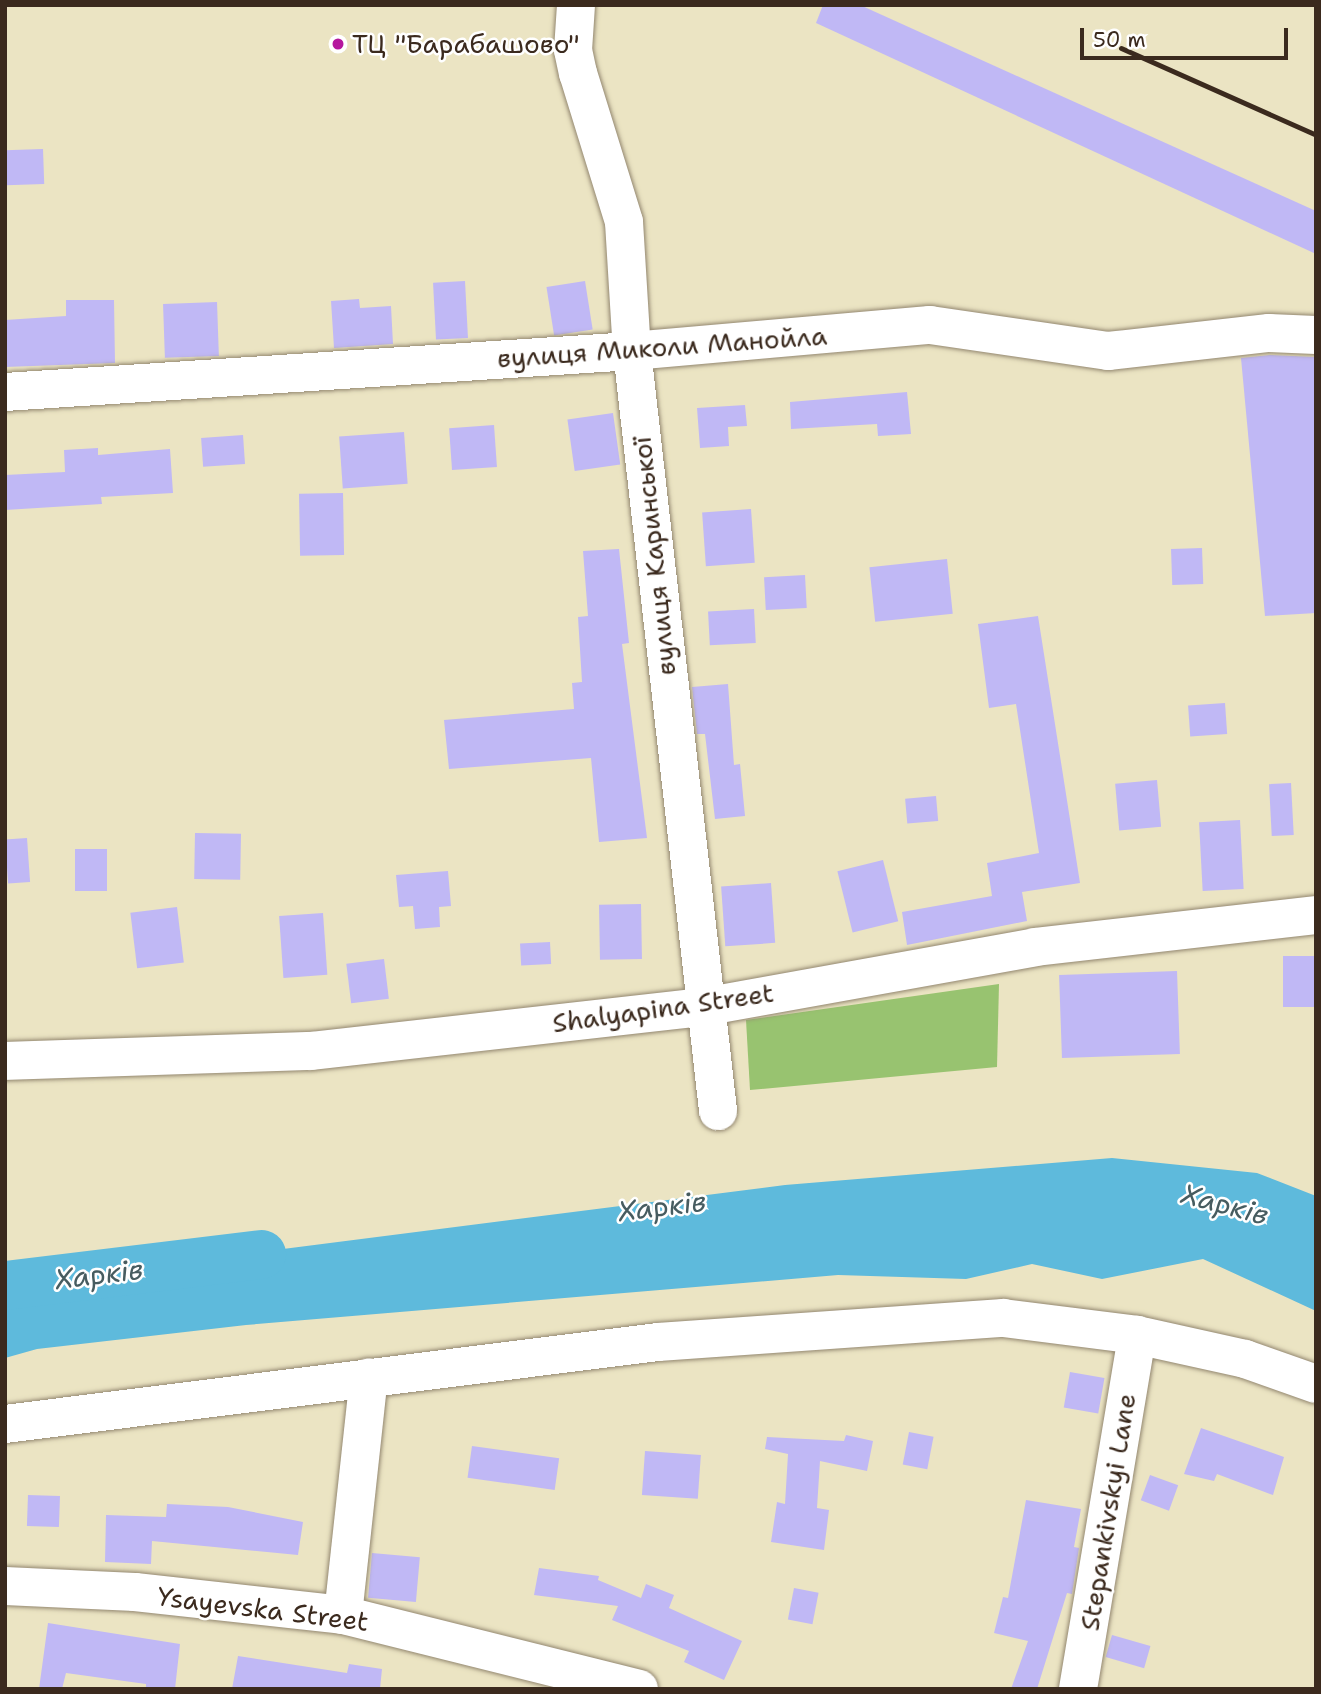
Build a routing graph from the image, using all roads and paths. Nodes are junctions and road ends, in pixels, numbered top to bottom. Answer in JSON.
{"nodes":[{"id":1,"x":568,"y":5,"type":"edge"},
{"id":2,"x":575,"y":6,"type":"edge"},
{"id":3,"x":1316,"y":335,"type":"edge"},
{"id":4,"x":632,"y":351,"type":"junction"},
{"id":5,"x":5,"y":392,"type":"edge"},
{"id":6,"x":1316,"y":915,"type":"edge"},
{"id":7,"x":703,"y":1007,"type":"junction"},
{"id":8,"x":5,"y":1061,"type":"edge"},
{"id":9,"x":718,"y":1111,"type":"dead end"},
{"id":10,"x":1137,"y":1335,"type":"junction"},
{"id":11,"x":369,"y":1377,"type":"junction"},
{"id":12,"x":1316,"y":1384,"type":"edge"},
{"id":13,"x":5,"y":1424,"type":"edge"},
{"id":14,"x":5,"y":1586,"type":"edge"},
{"id":15,"x":343,"y":1615,"type":"junction"},
{"id":16,"x":633,"y":1688,"type":"edge"},
{"id":17,"x":1078,"y":1689,"type":"edge"}],
"edges":[{"from":1,"to":2,"type":"street"},
{"from":2,"to":4,"type":"street","name":"вулиця Каринської"},
{"from":3,"to":4,"type":"street","name":"вулиця Миколи Манойла"},
{"from":4,"to":5,"type":"street","name":"вулиця Миколи Манойла"},
{"from":4,"to":7,"type":"street","name":"вулиця Каринської"},
{"from":6,"to":7,"type":"street","name":"Shalyapina Street"},
{"from":7,"to":8,"type":"street","name":"Shalyapina Street"},
{"from":7,"to":9,"type":"street","name":"вулиця Каринської"},
{"from":10,"to":11,"type":"street"},
{"from":10,"to":12,"type":"street"},
{"from":10,"to":17,"type":"street","name":"Stepankivskyi Lane"},
{"from":11,"to":13,"type":"street"},
{"from":11,"to":15,"type":"street"},
{"from":14,"to":15,"type":"street","name":"Ysayevska Street"},
{"from":15,"to":16,"type":"street","name":"Ysayevska Street"}]}
